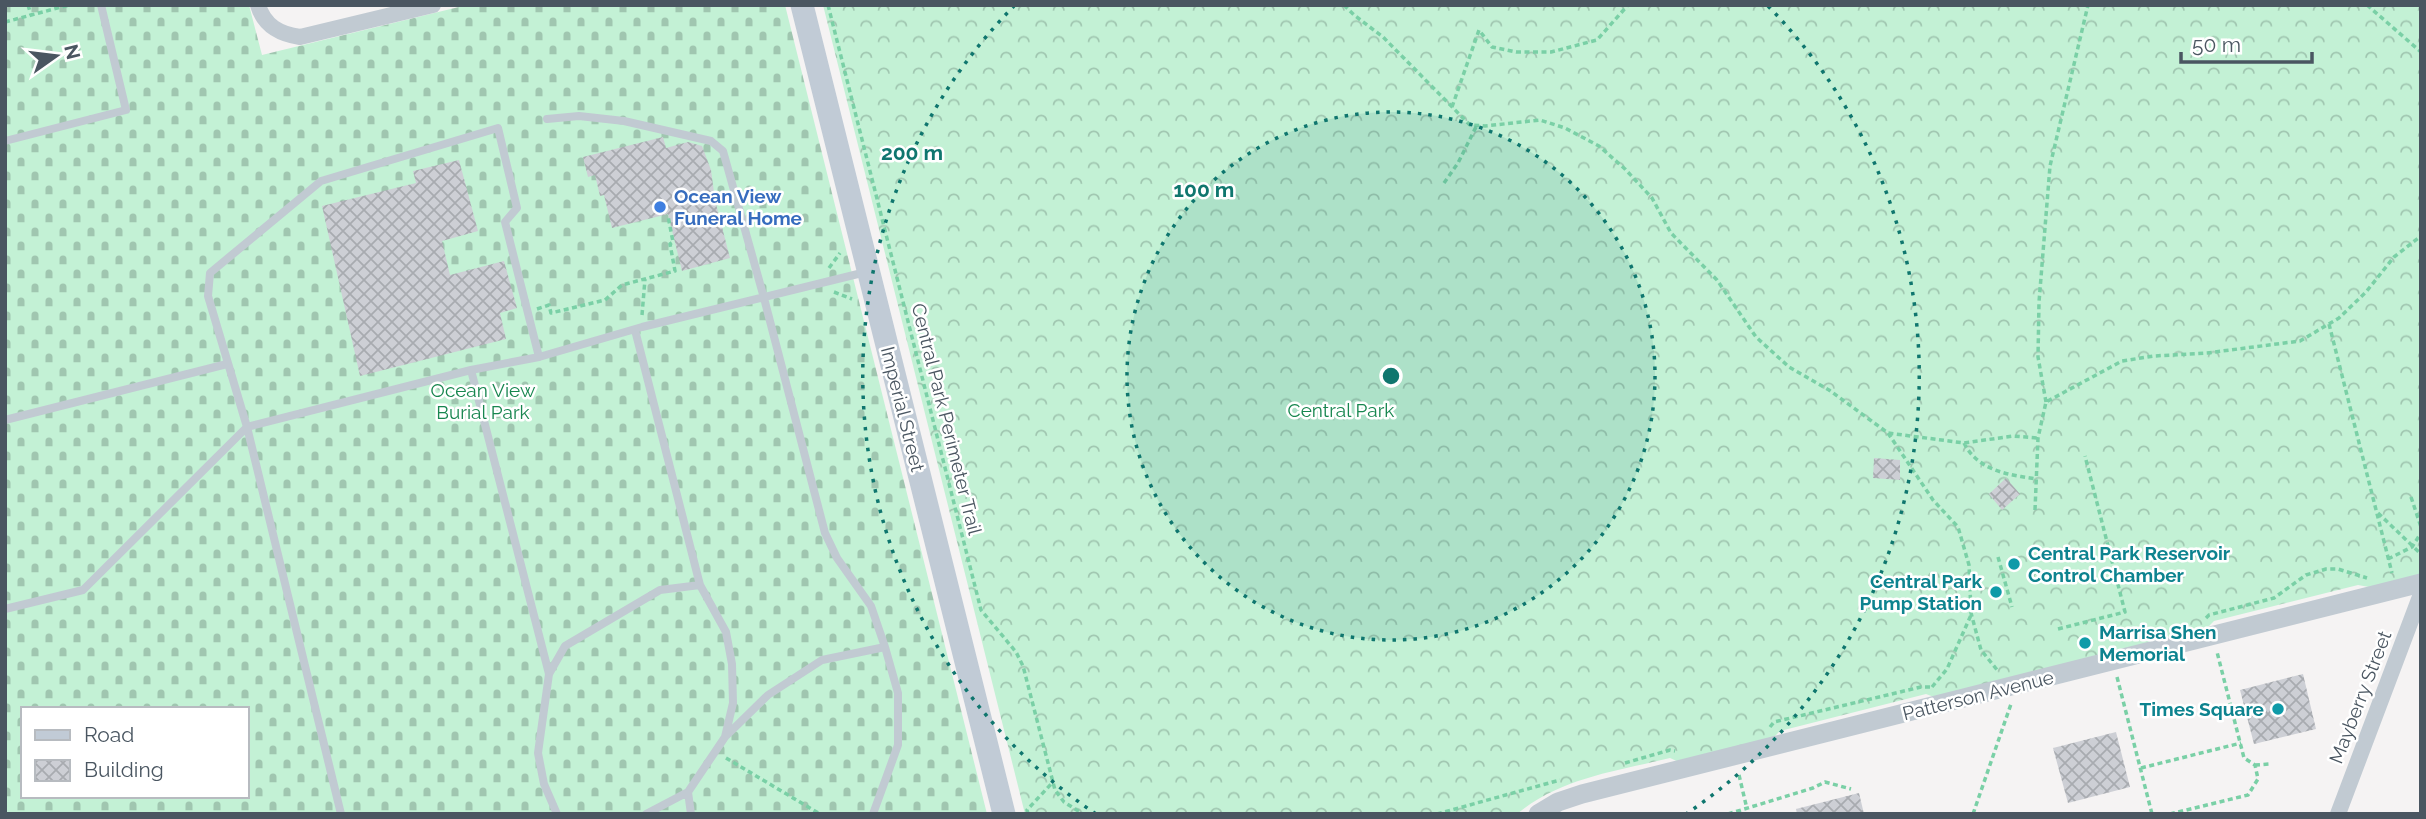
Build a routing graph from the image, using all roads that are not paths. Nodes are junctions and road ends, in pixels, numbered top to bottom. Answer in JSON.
{"nodes":[{"id":1,"x":101,"y":5,"type":"edge"},
{"id":2,"x":258,"y":5,"type":"edge"},
{"id":3,"x":433,"y":5,"type":"edge"},
{"id":4,"x":802,"y":5,"type":"edge"},
{"id":5,"x":386,"y":11,"type":"edge"},
{"id":6,"x":547,"y":119,"type":"dead end"},
{"id":7,"x":5,"y":141,"type":"edge"},
{"id":8,"x":869,"y":271,"type":"junction"},
{"id":9,"x":764,"y":298,"type":"junction"},
{"id":10,"x":639,"y":329,"type":"junction"},
{"id":11,"x":539,"y":357,"type":"junction"},
{"id":12,"x":228,"y":364,"type":"junction"},
{"id":13,"x":471,"y":370,"type":"junction"},
{"id":14,"x":5,"y":420,"type":"edge"},
{"id":15,"x":247,"y":427,"type":"junction"},
{"id":16,"x":2421,"y":583,"type":"edge"},
{"id":17,"x":700,"y":585,"type":"junction"},
{"id":18,"x":2421,"y":594,"type":"edge"},
{"id":19,"x":5,"y":609,"type":"edge"},
{"id":20,"x":886,"y":647,"type":"junction"},
{"id":21,"x":549,"y":674,"type":"junction"},
{"id":22,"x":725,"y":737,"type":"junction"},
{"id":23,"x":688,"y":792,"type":"junction"},
{"id":24,"x":341,"y":814,"type":"edge"},
{"id":25,"x":557,"y":814,"type":"edge"},
{"id":26,"x":646,"y":814,"type":"edge"},
{"id":27,"x":691,"y":814,"type":"edge"},
{"id":28,"x":873,"y":814,"type":"edge"},
{"id":29,"x":1004,"y":814,"type":"edge"},
{"id":30,"x":1538,"y":814,"type":"edge"},
{"id":31,"x":2338,"y":814,"type":"edge"}],
"edges":[{"from":1,"to":7,"type":"lane"},
{"from":2,"to":5,"type":"street"},
{"from":3,"to":5,"type":"street"},
{"from":4,"to":8,"type":"main road","name":"Imperial Street"},
{"from":6,"to":9,"type":"lane"},
{"from":8,"to":9,"type":"lane"},
{"from":8,"to":29,"type":"main road","name":"Imperial Street"},
{"from":9,"to":10,"type":"lane"},
{"from":9,"to":20,"type":"lane"},
{"from":10,"to":11,"type":"lane"},
{"from":10,"to":17,"type":"lane"},
{"from":11,"to":12,"type":"lane"},
{"from":11,"to":13,"type":"lane"},
{"from":12,"to":14,"type":"lane"},
{"from":12,"to":15,"type":"lane"},
{"from":13,"to":15,"type":"lane"},
{"from":13,"to":21,"type":"lane"},
{"from":15,"to":19,"type":"lane"},
{"from":15,"to":24,"type":"lane"},
{"from":16,"to":30,"type":"street","name":"Patterson Avenue"},
{"from":17,"to":21,"type":"lane"},
{"from":17,"to":22,"type":"lane"},
{"from":18,"to":31,"type":"street","name":"Mayberry Street"},
{"from":20,"to":22,"type":"lane"},
{"from":20,"to":28,"type":"lane"},
{"from":21,"to":25,"type":"lane"},
{"from":22,"to":23,"type":"lane"},
{"from":23,"to":26,"type":"lane"},
{"from":23,"to":27,"type":"lane"}]}
